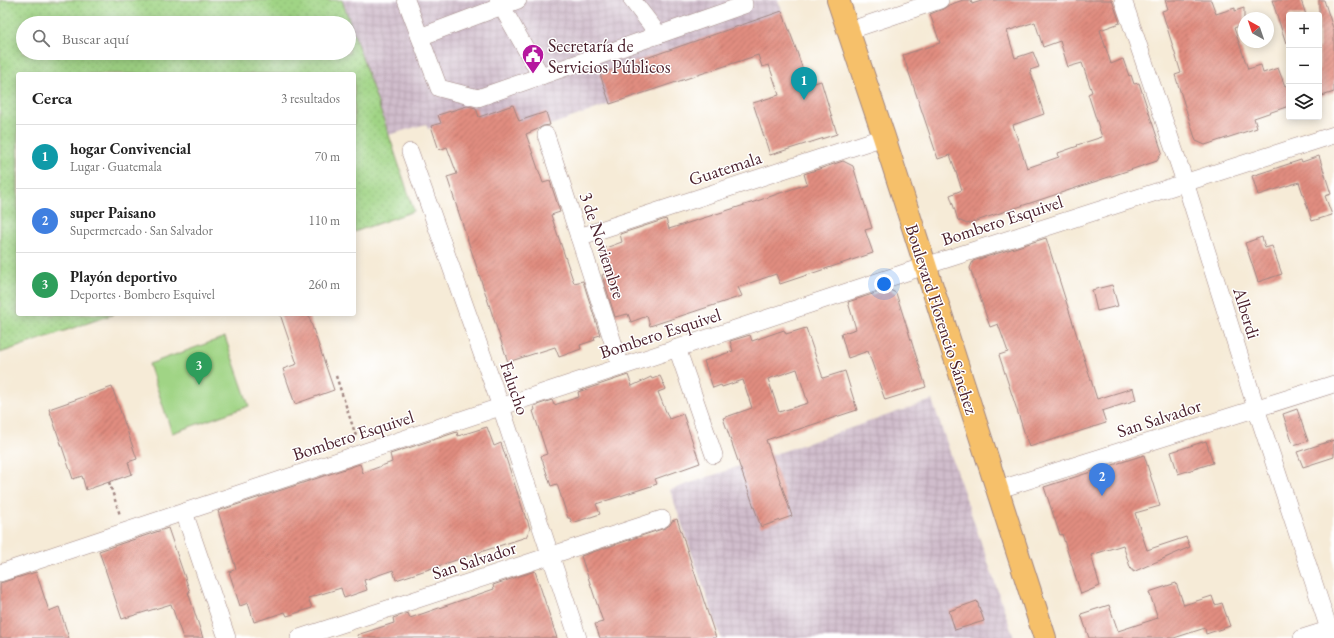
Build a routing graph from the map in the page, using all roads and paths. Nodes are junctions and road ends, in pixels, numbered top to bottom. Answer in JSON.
{"nodes":[{"id":1,"x":406,"y":0,"type":"edge"},
{"id":2,"x":518,"y":0,"type":"edge"},
{"id":3,"x":632,"y":0,"type":"edge"},
{"id":4,"x":743,"y":0,"type":"edge"},
{"id":5,"x":838,"y":0,"type":"edge"},
{"id":6,"x":940,"y":0,"type":"edge"},
{"id":7,"x":1123,"y":0,"type":"edge"},
{"id":8,"x":500,"y":3,"type":"edge"},
{"id":9,"x":848,"y":30,"type":"junction"},
{"id":10,"x":659,"y":35,"type":"junction"},
{"id":11,"x":420,"y":37,"type":"junction"},
{"id":12,"x":541,"y":76,"type":"junction"},
{"id":13,"x":546,"y":135,"type":"dead end"},
{"id":14,"x":1334,"y":135,"type":"edge"},
{"id":15,"x":884,"y":137,"type":"junction"},
{"id":16,"x":410,"y":152,"type":"dead end"},
{"id":17,"x":1185,"y":182,"type":"junction"},
{"id":18,"x":579,"y":237,"type":"junction"},
{"id":19,"x":925,"y":266,"type":"junction"},
{"id":20,"x":677,"y":348,"type":"junction"},
{"id":21,"x":622,"y":367,"type":"junction"},
{"id":22,"x":336,"y":376,"type":"dead end"},
{"id":23,"x":1334,"y":384,"type":"edge"},
{"id":24,"x":502,"y":407,"type":"junction"},
{"id":25,"x":1256,"y":408,"type":"junction"},
{"id":26,"x":357,"y":439,"type":"dead end"},
{"id":27,"x":714,"y":455,"type":"dead end"},
{"id":28,"x":109,"y":482,"type":"dead end"},
{"id":29,"x":996,"y":490,"type":"junction"},
{"id":30,"x":184,"y":512,"type":"junction"},
{"id":31,"x":121,"y":517,"type":"dead end"},
{"id":32,"x":662,"y":519,"type":"dead end"},
{"id":33,"x":550,"y":556,"type":"junction"},
{"id":34,"x":0,"y":573,"type":"edge"},
{"id":35,"x":1332,"y":632,"type":"edge"},
{"id":36,"x":227,"y":638,"type":"edge"},
{"id":37,"x":299,"y":638,"type":"edge"},
{"id":38,"x":578,"y":638,"type":"edge"},
{"id":39,"x":1045,"y":638,"type":"edge"},
{"id":40,"x":1302,"y":638,"type":"edge"}],
"edges":[{"from":1,"to":11,"type":"street"},
{"from":2,"to":8,"type":"street"},
{"from":3,"to":10,"type":"street"},
{"from":4,"to":10,"type":"street"},
{"from":5,"to":9,"type":"main road","name":"Boulevard Florencio Sánchez"},
{"from":6,"to":9,"type":"street"},
{"from":7,"to":17,"type":"street","name":"Alberdi"},
{"from":8,"to":11,"type":"street"},
{"from":8,"to":12,"type":"street"},
{"from":9,"to":15,"type":"main road","name":"Boulevard Florencio Sánchez"},
{"from":10,"to":12,"type":"street"},
{"from":11,"to":12,"type":"street"},
{"from":13,"to":18,"type":"street","name":"3 de Noviembre"},
{"from":14,"to":17,"type":"street","name":"Bombero Esquivel"},
{"from":15,"to":18,"type":"street","name":"Guatemala"},
{"from":15,"to":19,"type":"main road","name":"Boulevard Florencio Sánchez"},
{"from":16,"to":24,"type":"street","name":"Falucho"},
{"from":17,"to":19,"type":"street","name":"Bombero Esquivel"},
{"from":17,"to":25,"type":"street","name":"Alberdi"},
{"from":18,"to":21,"type":"street","name":"3 de Noviembre"},
{"from":19,"to":20,"type":"street","name":"Bombero Esquivel"},
{"from":19,"to":29,"type":"main road","name":"Boulevard Florencio Sánchez"},
{"from":20,"to":21,"type":"street","name":"Bombero Esquivel"},
{"from":20,"to":27,"type":"street"},
{"from":21,"to":24,"type":"street","name":"Bombero Esquivel"},
{"from":22,"to":26,"type":"path"},
{"from":23,"to":25,"type":"street","name":"San Salvador"},
{"from":24,"to":30,"type":"street","name":"Bombero Esquivel"},
{"from":24,"to":33,"type":"street","name":"Falucho"},
{"from":25,"to":29,"type":"street","name":"San Salvador"},
{"from":25,"to":35,"type":"street","name":"Alberdi"},
{"from":28,"to":31,"type":"path"},
{"from":29,"to":39,"type":"main road","name":"Boulevard Florencio Sánchez"},
{"from":30,"to":34,"type":"street","name":"Bombero Esquivel"},
{"from":30,"to":36,"type":"street"},
{"from":32,"to":33,"type":"street","name":"San Salvador"},
{"from":33,"to":37,"type":"street","name":"San Salvador"},
{"from":33,"to":38,"type":"street","name":"Falucho"},
{"from":35,"to":40,"type":"street"}]}
